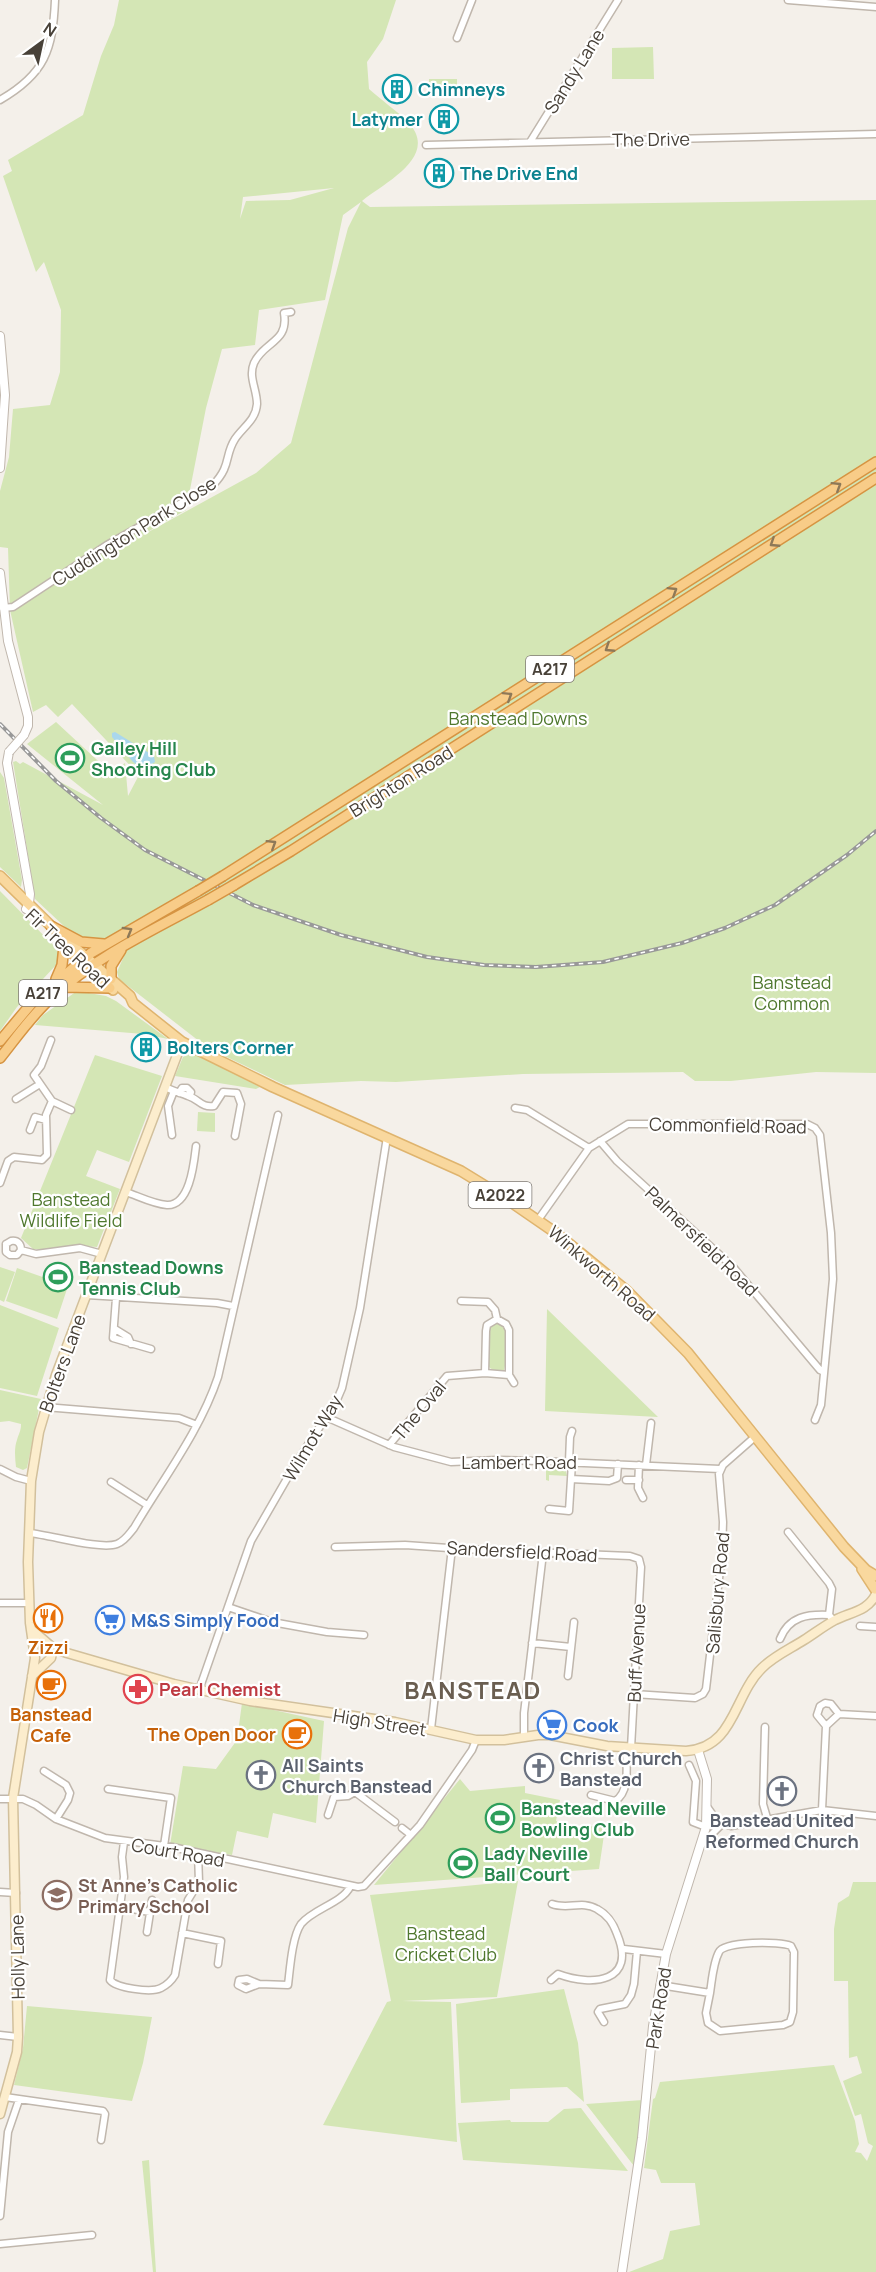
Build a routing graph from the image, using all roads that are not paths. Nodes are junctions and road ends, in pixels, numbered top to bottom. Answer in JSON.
{"nodes":[{"id":1,"x":55,"y":0,"type":"edge"},
{"id":2,"x":472,"y":0,"type":"edge"},
{"id":3,"x":616,"y":0,"type":"edge"},
{"id":4,"x":788,"y":0,"type":"edge"},
{"id":5,"x":876,"y":7,"type":"edge"},
{"id":6,"x":457,"y":38,"type":"dead end"},
{"id":7,"x":0,"y":100,"type":"edge"},
{"id":8,"x":876,"y":134,"type":"edge"},
{"id":9,"x":530,"y":142,"type":"junction"},
{"id":10,"x":426,"y":145,"type":"dead end"},
{"id":11,"x":291,"y":312,"type":"dead end"},
{"id":12,"x":0,"y":336,"type":"edge"},
{"id":13,"x":876,"y":462,"type":"edge"},
{"id":14,"x":0,"y":468,"type":"edge"},
{"id":15,"x":876,"y":478,"type":"edge"},
{"id":16,"x":0,"y":573,"type":"edge"},
{"id":17,"x":3,"y":608,"type":"junction"},
{"id":18,"x":0,"y":876,"type":"edge"},
{"id":19,"x":28,"y":906,"type":"junction"},
{"id":20,"x":51,"y":926,"type":"junction"},
{"id":21,"x":105,"y":944,"type":"junction"},
{"id":22,"x":64,"y":946,"type":"junction"},
{"id":23,"x":123,"y":948,"type":"junction"},
{"id":24,"x":83,"y":959,"type":"junction"},
{"id":25,"x":91,"y":967,"type":"junction"},
{"id":26,"x":53,"y":984,"type":"junction"},
{"id":27,"x":110,"y":984,"type":"junction"},
{"id":28,"x":64,"y":987,"type":"junction"},
{"id":29,"x":133,"y":1003,"type":"joint"},
{"id":30,"x":30,"y":1013,"type":"junction"},
{"id":31,"x":51,"y":1040,"type":"dead end"},
{"id":32,"x":0,"y":1041,"type":"edge"},
{"id":33,"x":182,"y":1042,"type":"junction"},
{"id":34,"x":0,"y":1058,"type":"edge"},
{"id":35,"x":27,"y":1068,"type":"dead end"},
{"id":36,"x":34,"y":1075,"type":"junction"},
{"id":37,"x":40,"y":1084,"type":"junction"},
{"id":38,"x":174,"y":1091,"type":"junction"},
{"id":39,"x":16,"y":1100,"type":"dead end"},
{"id":40,"x":52,"y":1101,"type":"junction"},
{"id":41,"x":515,"y":1108,"type":"dead end"},
{"id":42,"x":71,"y":1110,"type":"dead end"},
{"id":43,"x":278,"y":1115,"type":"dead end"},
{"id":44,"x":46,"y":1120,"type":"junction"},
{"id":45,"x":30,"y":1130,"type":"dead end"},
{"id":46,"x":172,"y":1135,"type":"dead end"},
{"id":47,"x":235,"y":1136,"type":"dead end"},
{"id":48,"x":387,"y":1137,"type":"junction"},
{"id":49,"x":600,"y":1141,"type":"junction"},
{"id":50,"x":196,"y":1146,"type":"dead end"},
{"id":51,"x":589,"y":1148,"type":"junction"},
{"id":52,"x":2,"y":1172,"type":"edge"},
{"id":53,"x":0,"y":1183,"type":"edge"},
{"id":54,"x":126,"y":1192,"type":"junction"},
{"id":55,"x":538,"y":1220,"type":"junction"},
{"id":56,"x":0,"y":1240,"type":"edge"},
{"id":57,"x":6,"y":1244,"type":"junction"},
{"id":58,"x":21,"y":1250,"type":"junction"},
{"id":59,"x":102,"y":1254,"type":"junction"},
{"id":60,"x":87,"y":1295,"type":"junction"},
{"id":61,"x":116,"y":1298,"type":"junction"},
{"id":62,"x":461,"y":1301,"type":"dead end"},
{"id":63,"x":233,"y":1306,"type":"junction"},
{"id":64,"x":497,"y":1319,"type":"junction"},
{"id":65,"x":152,"y":1349,"type":"dead end"},
{"id":66,"x":824,"y":1372,"type":"junction"},
{"id":67,"x":485,"y":1373,"type":"junction"},
{"id":68,"x":509,"y":1375,"type":"junction"},
{"id":69,"x":514,"y":1383,"type":"dead end"},
{"id":70,"x":45,"y":1407,"type":"junction"},
{"id":71,"x":326,"y":1417,"type":"junction"},
{"id":72,"x":815,"y":1420,"type":"dead end"},
{"id":73,"x":651,"y":1423,"type":"dead end"},
{"id":74,"x":197,"y":1425,"type":"junction"},
{"id":75,"x":572,"y":1431,"type":"dead end"},
{"id":76,"x":756,"y":1436,"type":"junction"},
{"id":77,"x":389,"y":1445,"type":"junction"},
{"id":78,"x":570,"y":1462,"type":"junction"},
{"id":79,"x":618,"y":1464,"type":"junction"},
{"id":80,"x":643,"y":1465,"type":"junction"},
{"id":81,"x":0,"y":1468,"type":"edge"},
{"id":82,"x":720,"y":1469,"type":"junction"},
{"id":83,"x":571,"y":1479,"type":"junction"},
{"id":84,"x":626,"y":1480,"type":"dead end"},
{"id":85,"x":639,"y":1480,"type":"junction"},
{"id":86,"x":31,"y":1481,"type":"junction"},
{"id":87,"x":111,"y":1482,"type":"dead end"},
{"id":88,"x":643,"y":1498,"type":"dead end"},
{"id":89,"x":147,"y":1505,"type":"junction"},
{"id":90,"x":549,"y":1509,"type":"dead end"},
{"id":91,"x":788,"y":1532,"type":"dead end"},
{"id":92,"x":29,"y":1533,"type":"junction"},
{"id":93,"x":335,"y":1547,"type":"dead end"},
{"id":94,"x":452,"y":1548,"type":"junction"},
{"id":95,"x":543,"y":1553,"type":"junction"},
{"id":96,"x":639,"y":1559,"type":"joint"},
{"id":97,"x":855,"y":1560,"type":"junction"},
{"id":98,"x":876,"y":1576,"type":"edge"},
{"id":99,"x":876,"y":1590,"type":"edge"},
{"id":100,"x":0,"y":1603,"type":"edge"},
{"id":101,"x":29,"y":1603,"type":"junction"},
{"id":102,"x":228,"y":1607,"type":"junction"},
{"id":103,"x":876,"y":1607,"type":"edge"},
{"id":104,"x":858,"y":1611,"type":"junction"},
{"id":105,"x":832,"y":1618,"type":"junction"},
{"id":106,"x":574,"y":1622,"type":"dead end"},
{"id":107,"x":860,"y":1626,"type":"dead end"},
{"id":108,"x":876,"y":1627,"type":"edge"},
{"id":109,"x":31,"y":1629,"type":"junction"},
{"id":110,"x":364,"y":1635,"type":"dead end"},
{"id":111,"x":780,"y":1639,"type":"dead end"},
{"id":112,"x":532,"y":1643,"type":"junction"},
{"id":113,"x":49,"y":1645,"type":"junction"},
{"id":114,"x":34,"y":1646,"type":"junction"},
{"id":115,"x":571,"y":1647,"type":"junction"},
{"id":116,"x":67,"y":1653,"type":"junction"},
{"id":117,"x":35,"y":1658,"type":"junction"},
{"id":118,"x":48,"y":1660,"type":"junction"},
{"id":119,"x":32,"y":1676,"type":"junction"},
{"id":120,"x":568,"y":1676,"type":"dead end"},
{"id":121,"x":199,"y":1690,"type":"junction"},
{"id":122,"x":634,"y":1694,"type":"junction"},
{"id":123,"x":839,"y":1714,"type":"junction"},
{"id":124,"x":876,"y":1716,"type":"edge"},
{"id":125,"x":826,"y":1726,"type":"junction"},
{"id":126,"x":765,"y":1727,"type":"dead end"},
{"id":127,"x":431,"y":1729,"type":"junction"},
{"id":128,"x":524,"y":1737,"type":"junction"},
{"id":129,"x":476,"y":1740,"type":"junction"},
{"id":130,"x":628,"y":1747,"type":"junction"},
{"id":131,"x":698,"y":1750,"type":"junction"},
{"id":132,"x":689,"y":1765,"type":"dead end"},
{"id":133,"x":44,"y":1771,"type":"dead end"},
{"id":134,"x":707,"y":1779,"type":"junction"},
{"id":135,"x":696,"y":1780,"type":"junction"},
{"id":136,"x":108,"y":1789,"type":"dead end"},
{"id":137,"x":591,"y":1795,"type":"dead end"},
{"id":138,"x":13,"y":1798,"type":"junction"},
{"id":139,"x":0,"y":1799,"type":"edge"},
{"id":140,"x":708,"y":1808,"type":"junction"},
{"id":141,"x":822,"y":1810,"type":"junction"},
{"id":142,"x":328,"y":1815,"type":"dead end"},
{"id":143,"x":876,"y":1816,"type":"edge"},
{"id":144,"x":56,"y":1819,"type":"junction"},
{"id":145,"x":768,"y":1821,"type":"junction"},
{"id":146,"x":395,"y":1822,"type":"dead end"},
{"id":147,"x":722,"y":1824,"type":"junction"},
{"id":148,"x":706,"y":1827,"type":"junction"},
{"id":149,"x":402,"y":1828,"type":"dead end"},
{"id":150,"x":411,"y":1835,"type":"junction"},
{"id":151,"x":124,"y":1842,"type":"junction"},
{"id":152,"x":702,"y":1844,"type":"junction"},
{"id":153,"x":164,"y":1846,"type":"junction"},
{"id":154,"x":198,"y":1852,"type":"junction"},
{"id":155,"x":350,"y":1887,"type":"junction"},
{"id":156,"x":0,"y":1892,"type":"edge"},
{"id":157,"x":16,"y":1893,"type":"junction"},
{"id":158,"x":152,"y":1900,"type":"dead end"},
{"id":159,"x":552,"y":1904,"type":"dead end"},
{"id":160,"x":120,"y":1907,"type":"junction"},
{"id":161,"x":150,"y":1912,"type":"junction"},
{"id":162,"x":147,"y":1932,"type":"dead end"},
{"id":163,"x":182,"y":1933,"type":"junction"},
{"id":164,"x":624,"y":1949,"type":"junction"},
{"id":165,"x":637,"y":1951,"type":"junction"},
{"id":166,"x":666,"y":1954,"type":"junction"},
{"id":167,"x":218,"y":1964,"type":"dead end"},
{"id":168,"x":551,"y":1980,"type":"dead end"},
{"id":169,"x":259,"y":1984,"type":"dead end"},
{"id":170,"x":660,"y":1986,"type":"junction"},
{"id":171,"x":710,"y":1993,"type":"junction"},
{"id":172,"x":604,"y":2022,"type":"dead end"},
{"id":173,"x":0,"y":2035,"type":"edge"},
{"id":174,"x":18,"y":2037,"type":"junction"},
{"id":175,"x":5,"y":2097,"type":"junction"},
{"id":176,"x":19,"y":2100,"type":"junction"},
{"id":177,"x":0,"y":2114,"type":"edge"},
{"id":178,"x":101,"y":2140,"type":"dead end"},
{"id":179,"x":0,"y":2216,"type":"edge"},
{"id":180,"x":92,"y":2235,"type":"dead end"},
{"id":181,"x":0,"y":2244,"type":"edge"},
{"id":182,"x":622,"y":2272,"type":"edge"}],
"edges":[{"from":1,"to":7,"type":"street"},
{"from":2,"to":6,"type":"street"},
{"from":3,"to":9,"type":"street","name":"Sandy Lane"},
{"from":4,"to":5,"type":"street"},
{"from":8,"to":9,"type":"street","name":"The Drive"},
{"from":9,"to":10,"type":"street","name":"The Drive"},
{"from":11,"to":17,"type":"street","name":"Cuddington Park Close"},
{"from":12,"to":14,"type":"street"},
{"from":21,"to":13,"type":"highway","name":"Brighton Road","number":"A217","one_way":true,"bridge":true},
{"from":15,"to":23,"type":"highway","name":"Brighton Road","number":"A217","one_way":true,"bridge":true},
{"from":16,"to":17,"type":"street"},
{"from":17,"to":19,"type":"street","bridge":true},
{"from":18,"to":19,"type":"main road","name":"Fir Tree Road","number":"A2022"},
{"from":19,"to":20,"type":"main road","name":"Fir Tree Road","number":"A2022"},
{"from":19,"to":22,"type":"main road","name":"Fir Tree Road","number":"A2022"},
{"from":20,"to":21,"type":"highway"},
{"from":20,"to":24,"type":"main road","name":"Fir Tree Road","number":"A2022"},
{"from":21,"to":24,"type":"highway","name":"Brighton Road","number":"A217"},
{"from":22,"to":24,"type":"main road","name":"Fir Tree Road","number":"A2022"},
{"from":22,"to":26,"type":"highway"},
{"from":23,"to":25,"type":"highway","name":"Brighton Road","number":"A217"},
{"from":23,"to":27,"type":"highway"},
{"from":24,"to":25,"type":"main road","name":"Fir Tree Road","number":"A2022"},
{"from":24,"to":26,"type":"highway","name":"Brighton Road","number":"A217"},
{"from":25,"to":27,"type":"main road","name":"Fir Tree Road","number":"A2022"},
{"from":25,"to":28,"type":"highway","name":"Brighton Road","number":"A217"},
{"from":26,"to":30,"type":"highway","name":"Brighton Road","number":"A217"},
{"from":27,"to":28,"type":"highway"},
{"from":27,"to":29,"type":"main road","name":"Fir Tree Road","number":"A2022"},
{"from":28,"to":30,"type":"highway","name":"Brighton Road","number":"A217"},
{"from":29,"to":33,"type":"main road","name":"Winkworth Road","number":"A2022"},
{"from":30,"to":32,"type":"highway","name":"Brighton Road","number":"A217"},
{"from":30,"to":34,"type":"highway","name":"Brighton Road","number":"A217"},
{"from":31,"to":36,"type":"street"},
{"from":33,"to":38,"type":"main road","name":"Bolters Lane"},
{"from":33,"to":48,"type":"main road","name":"Winkworth Road","number":"A2022"},
{"from":35,"to":36,"type":"street"},
{"from":36,"to":37,"type":"street"},
{"from":37,"to":39,"type":"street"},
{"from":37,"to":40,"type":"street"},
{"from":38,"to":46,"type":"street"},
{"from":38,"to":47,"type":"street"},
{"from":38,"to":54,"type":"main road","name":"Bolters Lane"},
{"from":40,"to":42,"type":"street"},
{"from":40,"to":44,"type":"street"},
{"from":41,"to":51,"type":"street"},
{"from":43,"to":63,"type":"street"},
{"from":44,"to":45,"type":"street"},
{"from":44,"to":52,"type":"street"},
{"from":48,"to":55,"type":"main road","name":"Winkworth Road","number":"A2022"},
{"from":48,"to":71,"type":"street","name":"Wilmot Way"},
{"from":49,"to":51,"type":"street"},
{"from":49,"to":66,"type":"street","name":"Palmersfield Road"},
{"from":49,"to":66,"type":"street","name":"Commonfield Road"},
{"from":50,"to":54,"type":"street"},
{"from":51,"to":55,"type":"street"},
{"from":52,"to":53,"type":"street"},
{"from":54,"to":59,"type":"main road","name":"Bolters Lane"},
{"from":55,"to":76,"type":"main road","name":"Winkworth Road","number":"A2022"},
{"from":56,"to":57,"type":"street"},
{"from":57,"to":58,"type":"street"},
{"from":57,"to":58,"type":"street"},
{"from":58,"to":59,"type":"street"},
{"from":59,"to":60,"type":"main road","name":"Bolters Lane"},
{"from":60,"to":61,"type":"street"},
{"from":60,"to":70,"type":"main road","name":"Bolters Lane"},
{"from":61,"to":63,"type":"street"},
{"from":61,"to":65,"type":"street"},
{"from":62,"to":64,"type":"street"},
{"from":63,"to":74,"type":"street"},
{"from":64,"to":67,"type":"street"},
{"from":64,"to":68,"type":"street"},
{"from":66,"to":72,"type":"street","name":"Commonfield Road"},
{"from":67,"to":68,"type":"street","name":"The Oval"},
{"from":67,"to":77,"type":"street","name":"The Oval"},
{"from":68,"to":69,"type":"street"},
{"from":70,"to":74,"type":"street"},
{"from":70,"to":86,"type":"main road","name":"Bolters Lane"},
{"from":71,"to":77,"type":"street","name":"Lambert Road"},
{"from":71,"to":102,"type":"street","name":"Wilmot Way"},
{"from":73,"to":80,"type":"street"},
{"from":74,"to":89,"type":"street"},
{"from":75,"to":78,"type":"street"},
{"from":76,"to":82,"type":"street"},
{"from":76,"to":97,"type":"main road","name":"Winkworth Road","number":"A2022"},
{"from":77,"to":78,"type":"street","name":"Lambert Road"},
{"from":78,"to":79,"type":"street","name":"Lambert Road"},
{"from":78,"to":83,"type":"street"},
{"from":79,"to":80,"type":"street","name":"Lambert Road"},
{"from":79,"to":83,"type":"street"},
{"from":80,"to":82,"type":"street","name":"Lambert Road"},
{"from":80,"to":85,"type":"street"},
{"from":81,"to":86,"type":"street"},
{"from":82,"to":122,"type":"street","name":"Salisbury Road"},
{"from":83,"to":90,"type":"street"},
{"from":84,"to":85,"type":"street"},
{"from":85,"to":88,"type":"street"},
{"from":86,"to":92,"type":"main road","name":"Bolters Lane"},
{"from":87,"to":89,"type":"street"},
{"from":89,"to":92,"type":"street"},
{"from":91,"to":105,"type":"street"},
{"from":92,"to":101,"type":"main road","name":"Bolters Lane"},
{"from":93,"to":94,"type":"street","name":"Sandersfield Road"},
{"from":94,"to":95,"type":"street","name":"Sandersfield Road"},
{"from":94,"to":127,"type":"street"},
{"from":95,"to":96,"type":"street","name":"Sandersfield Road"},
{"from":95,"to":112,"type":"street"},
{"from":96,"to":122,"type":"street","name":"Buff Avenue"},
{"from":97,"to":98,"type":"main road","name":"Winkworth Road","number":"A2022"},
{"from":97,"to":99,"type":"main road","name":"Winkworth Road","number":"A2022"},
{"from":99,"to":104,"type":"main road"},
{"from":100,"to":101,"type":"street"},
{"from":101,"to":109,"type":"main road","name":"Bolters Lane"},
{"from":102,"to":110,"type":"street"},
{"from":102,"to":121,"type":"street","name":"Wilmot Way"},
{"from":103,"to":104,"type":"main road"},
{"from":104,"to":105,"type":"main road"},
{"from":105,"to":111,"type":"street"},
{"from":105,"to":131,"type":"main road"},
{"from":106,"to":115,"type":"street"},
{"from":107,"to":108,"type":"street"},
{"from":109,"to":113,"type":"main road"},
{"from":109,"to":114,"type":"main road","name":"Bolters Lane"},
{"from":112,"to":115,"type":"street"},
{"from":112,"to":128,"type":"street"},
{"from":113,"to":114,"type":"main road"},
{"from":113,"to":116,"type":"main road","name":"High Street"},
{"from":113,"to":118,"type":"main road"},
{"from":114,"to":117,"type":"main road","name":"Bolters Lane"},
{"from":115,"to":120,"type":"street"},
{"from":116,"to":118,"type":"main road"},
{"from":116,"to":121,"type":"main road","name":"High Street"},
{"from":117,"to":118,"type":"main road"},
{"from":117,"to":119,"type":"main road"},
{"from":118,"to":119,"type":"main road"},
{"from":119,"to":138,"type":"main road"},
{"from":121,"to":127,"type":"main road","name":"High Street"},
{"from":122,"to":130,"type":"street","name":"Buff Avenue"},
{"from":123,"to":124,"type":"street"},
{"from":123,"to":125,"type":"street"},
{"from":123,"to":125,"type":"street"},
{"from":125,"to":141,"type":"street"},
{"from":126,"to":145,"type":"street"},
{"from":127,"to":129,"type":"main road","name":"High Street"},
{"from":128,"to":129,"type":"main road","name":"High Street"},
{"from":128,"to":130,"type":"main road","name":"High Street"},
{"from":129,"to":150,"type":"street"},
{"from":130,"to":131,"type":"main road","name":"High Street"},
{"from":130,"to":137,"type":"street","name":"Buff Avenue"},
{"from":131,"to":134,"type":"street","name":"Park Road"},
{"from":132,"to":135,"type":"street"},
{"from":133,"to":144,"type":"street"},
{"from":134,"to":135,"type":"street"},
{"from":134,"to":140,"type":"street","name":"Park Road"},
{"from":135,"to":148,"type":"street"},
{"from":136,"to":153,"type":"street"},
{"from":138,"to":139,"type":"street"},
{"from":138,"to":144,"type":"street","name":"Court Road"},
{"from":138,"to":157,"type":"main road","name":"Holly Lane"},
{"from":140,"to":147,"type":"street"},
{"from":140,"to":148,"type":"street","name":"Park Road"},
{"from":141,"to":143,"type":"street"},
{"from":141,"to":145,"type":"street"},
{"from":142,"to":146,"type":"street"},
{"from":144,"to":151,"type":"street","name":"Court Road"},
{"from":145,"to":147,"type":"street"},
{"from":147,"to":152,"type":"street"},
{"from":148,"to":152,"type":"street","name":"Park Road"},
{"from":149,"to":150,"type":"street"},
{"from":150,"to":155,"type":"street","name":"Court Road"},
{"from":151,"to":153,"type":"street","name":"Court Road"},
{"from":151,"to":160,"type":"street"},
{"from":152,"to":166,"type":"street","name":"Park Road"},
{"from":153,"to":154,"type":"street","name":"Court Road"},
{"from":154,"to":155,"type":"street","name":"Court Road"},
{"from":154,"to":163,"type":"street"},
{"from":155,"to":169,"type":"street"},
{"from":156,"to":157,"type":"street"},
{"from":157,"to":174,"type":"main road","name":"Holly Lane"},
{"from":158,"to":161,"type":"street"},
{"from":159,"to":164,"type":"street"},
{"from":160,"to":161,"type":"street"},
{"from":160,"to":163,"type":"street"},
{"from":161,"to":162,"type":"street"},
{"from":163,"to":167,"type":"street"},
{"from":164,"to":165,"type":"street"},
{"from":164,"to":168,"type":"street"},
{"from":165,"to":166,"type":"street"},
{"from":165,"to":172,"type":"street"},
{"from":166,"to":170,"type":"street","name":"Park Road"},
{"from":170,"to":171,"type":"street"},
{"from":170,"to":182,"type":"street","name":"Park Road"},
{"from":171,"to":171,"type":"street"},
{"from":173,"to":174,"type":"street"},
{"from":174,"to":175,"type":"main road","name":"Holly Lane"},
{"from":175,"to":176,"type":"street"},
{"from":175,"to":177,"type":"main road","name":"Holly Lane"},
{"from":176,"to":178,"type":"street"},
{"from":176,"to":179,"type":"street"},
{"from":180,"to":181,"type":"street"}]}
